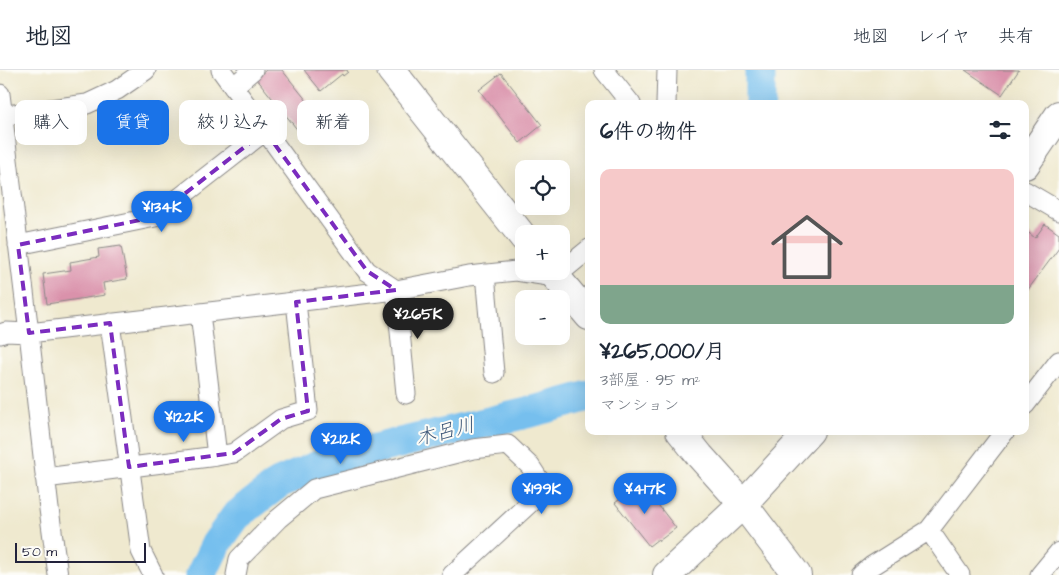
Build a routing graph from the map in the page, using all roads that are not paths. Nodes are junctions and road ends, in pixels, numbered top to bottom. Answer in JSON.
{"nodes":[{"id":1,"x":146,"y":70,"type":"edge"},
{"id":2,"x":221,"y":70,"type":"edge"},
{"id":3,"x":253,"y":70,"type":"edge"},
{"id":4,"x":391,"y":70,"type":"edge"},
{"id":5,"x":604,"y":70,"type":"edge"},
{"id":6,"x":667,"y":70,"type":"edge"},
{"id":7,"x":233,"y":86,"type":"junction"},
{"id":8,"x":0,"y":94,"type":"edge"},
{"id":9,"x":243,"y":100,"type":"edge"},
{"id":10,"x":628,"y":100,"type":"edge"},
{"id":11,"x":666,"y":100,"type":"edge"},
{"id":12,"x":1059,"y":115,"type":"edge"},
{"id":13,"x":1,"y":116,"type":"edge"},
{"id":14,"x":247,"y":145,"type":"edge"},
{"id":15,"x":275,"y":145,"type":"edge"},
{"id":16,"x":1029,"y":159,"type":"edge"},
{"id":17,"x":1029,"y":192,"type":"edge"},
{"id":18,"x":1059,"y":211,"type":"edge"},
{"id":19,"x":515,"y":227,"type":"edge"},
{"id":20,"x":18,"y":245,"type":"junction"},
{"id":21,"x":585,"y":252,"type":"edge"},
{"id":22,"x":570,"y":262,"type":"edge"},
{"id":23,"x":515,"y":270,"type":"edge"},
{"id":24,"x":484,"y":274,"type":"junction"},
{"id":25,"x":558,"y":280,"type":"edge"},
{"id":26,"x":396,"y":290,"type":"junction"},
{"id":27,"x":296,"y":302,"type":"junction"},
{"id":28,"x":585,"y":311,"type":"edge"},
{"id":29,"x":200,"y":313,"type":"junction"},
{"id":30,"x":110,"y":323,"type":"junction"},
{"id":31,"x":29,"y":333,"type":"junction"},
{"id":32,"x":0,"y":334,"type":"edge"},
{"id":33,"x":1059,"y":361,"type":"edge"},
{"id":34,"x":494,"y":373,"type":"dead end"},
{"id":35,"x":406,"y":394,"type":"dead end"},
{"id":36,"x":1029,"y":400,"type":"edge"},
{"id":37,"x":683,"y":435,"type":"edge"},
{"id":38,"x":806,"y":435,"type":"edge"},
{"id":39,"x":1002,"y":435,"type":"edge"},
{"id":40,"x":217,"y":456,"type":"junction"},
{"id":41,"x":129,"y":467,"type":"junction"},
{"id":42,"x":45,"y":478,"type":"junction"},
{"id":43,"x":743,"y":504,"type":"junction"},
{"id":44,"x":929,"y":530,"type":"junction"},
{"id":45,"x":1059,"y":552,"type":"edge"},
{"id":46,"x":58,"y":575,"type":"edge"},
{"id":47,"x":154,"y":575,"type":"edge"},
{"id":48,"x":236,"y":575,"type":"edge"},
{"id":49,"x":452,"y":575,"type":"edge"},
{"id":50,"x":667,"y":575,"type":"edge"},
{"id":51,"x":797,"y":575,"type":"edge"},
{"id":52,"x":861,"y":575,"type":"edge"},
{"id":53,"x":960,"y":575,"type":"edge"},
{"id":54,"x":1040,"y":575,"type":"edge"}],
"edges":[{"from":1,"to":13,"type":"street"},
{"from":2,"to":7,"type":"street"},
{"from":3,"to":7,"type":"street"},
{"from":4,"to":19,"type":"street"},
{"from":5,"to":10,"type":"street"},
{"from":6,"to":11,"type":"street"},
{"from":7,"to":9,"type":"street"},
{"from":8,"to":13,"type":"street"},
{"from":12,"to":16,"type":"street"},
{"from":13,"to":20,"type":"street"},
{"from":14,"to":20,"type":"street"},
{"from":15,"to":26,"type":"street"},
{"from":17,"to":18,"type":"street"},
{"from":20,"to":31,"type":"street"},
{"from":21,"to":22,"type":"street"},
{"from":23,"to":24,"type":"street"},
{"from":24,"to":26,"type":"street"},
{"from":24,"to":34,"type":"street"},
{"from":25,"to":28,"type":"street"},
{"from":26,"to":27,"type":"street"},
{"from":26,"to":35,"type":"street"},
{"from":27,"to":29,"type":"street"},
{"from":27,"to":40,"type":"street"},
{"from":29,"to":30,"type":"street"},
{"from":29,"to":40,"type":"street"},
{"from":30,"to":31,"type":"street"},
{"from":30,"to":41,"type":"street"},
{"from":31,"to":32,"type":"street"},
{"from":31,"to":42,"type":"street"},
{"from":33,"to":36,"type":"street"},
{"from":37,"to":43,"type":"street"},
{"from":38,"to":43,"type":"street"},
{"from":39,"to":44,"type":"street"},
{"from":40,"to":41,"type":"street"},
{"from":41,"to":42,"type":"street"},
{"from":41,"to":47,"type":"street"},
{"from":42,"to":46,"type":"street"},
{"from":43,"to":50,"type":"street"},
{"from":43,"to":51,"type":"street"},
{"from":44,"to":52,"type":"street"},
{"from":44,"to":53,"type":"street"},
{"from":45,"to":54,"type":"street"},
{"from":48,"to":49,"type":"street"}]}
